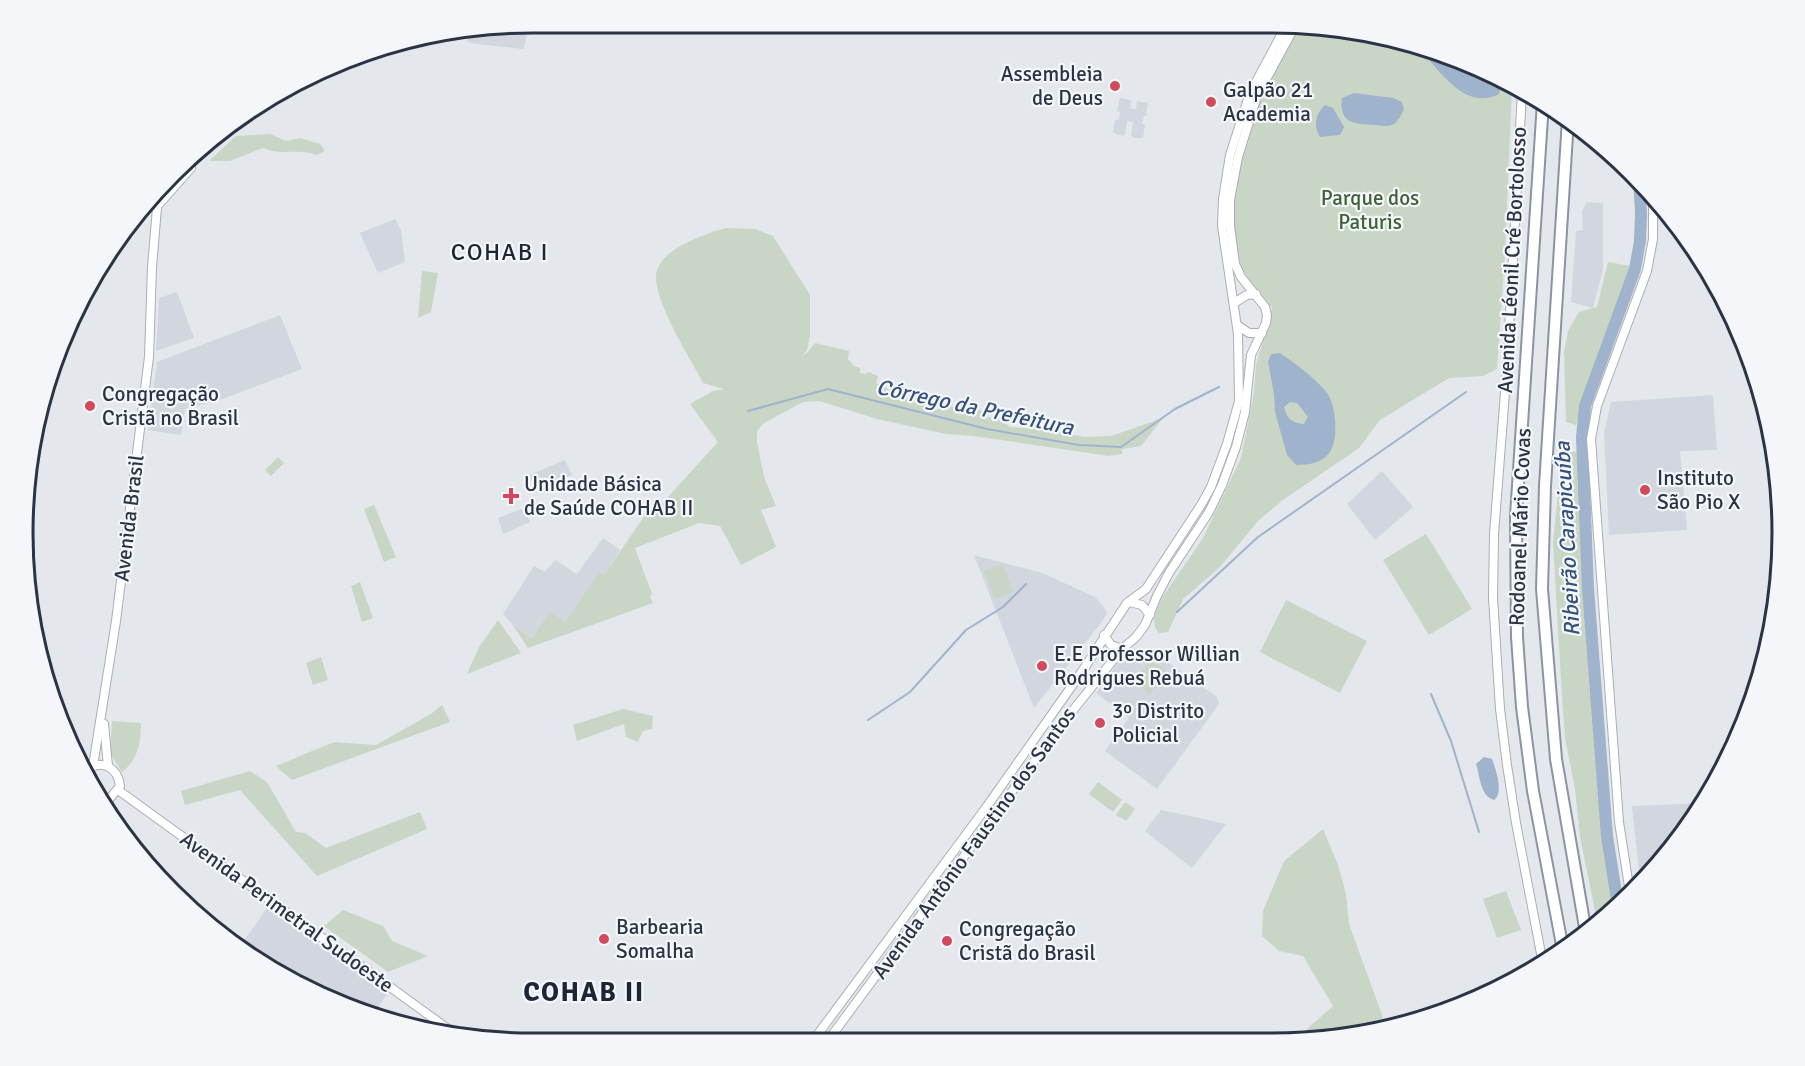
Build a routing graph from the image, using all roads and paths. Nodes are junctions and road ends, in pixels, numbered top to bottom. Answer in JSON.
{"nodes":[{"id":1,"x":1282,"y":33,"type":"edge"},
{"id":2,"x":1291,"y":34,"type":"edge"},
{"id":3,"x":1522,"y":100,"type":"edge"},
{"id":4,"x":1542,"y":112,"type":"edge"},
{"id":5,"x":1567,"y":130,"type":"edge"},
{"id":6,"x":191,"y":168,"type":"dead end"},
{"id":7,"x":158,"y":202,"type":"edge"},
{"id":8,"x":158,"y":205,"type":"junction"},
{"id":9,"x":1653,"y":209,"type":"edge"},
{"id":10,"x":1256,"y":294,"type":"junction"},
{"id":11,"x":1234,"y":303,"type":"junction"},
{"id":12,"x":1237,"y":325,"type":"junction"},
{"id":13,"x":1262,"y":333,"type":"junction"},
{"id":14,"x":1129,"y":602,"type":"junction"},
{"id":15,"x":1150,"y":615,"type":"junction"},
{"id":16,"x":1104,"y":635,"type":"junction"},
{"id":17,"x":1122,"y":649,"type":"junction"},
{"id":18,"x":103,"y":710,"type":"junction"},
{"id":19,"x":91,"y":765,"type":"edge"},
{"id":20,"x":108,"y":766,"type":"junction"},
{"id":21,"x":92,"y":767,"type":"edge"},
{"id":22,"x":118,"y":790,"type":"junction"},
{"id":23,"x":110,"y":799,"type":"edge"},
{"id":24,"x":1629,"y":884,"type":"edge"},
{"id":25,"x":1584,"y":923,"type":"edge"},
{"id":26,"x":1561,"y":941,"type":"edge"},
{"id":27,"x":1541,"y":954,"type":"edge"},
{"id":28,"x":441,"y":1024,"type":"edge"},
{"id":29,"x":819,"y":1033,"type":"edge"},
{"id":30,"x":834,"y":1033,"type":"edge"}],
"edges":[{"from":1,"to":11,"type":"main road","name":"Avenida Antônio Faustino dos Santos"},
{"from":2,"to":10,"type":"main road","name":"Avenida Antônio Faustino dos Santos"},
{"from":3,"to":27,"type":"main road","name":"Avenida Léonil Cré Bortolosso"},
{"from":4,"to":26,"type":"highway","name":"Rodoanel Mário Covas"},
{"from":5,"to":25,"type":"highway","name":"Rodoanel Mário Covas"},
{"from":6,"to":8,"type":"main road"},
{"from":7,"to":8,"type":"main road","name":"Avenida Brasil"},
{"from":8,"to":18,"type":"main road","name":"Avenida Brasil"},
{"from":9,"to":24,"type":"main road"},
{"from":10,"to":11,"type":"main road"},
{"from":10,"to":13,"type":"main road","name":"Avenida Antônio Faustino dos Santos"},
{"from":11,"to":12,"type":"main road","name":"Avenida Antônio Faustino dos Santos"},
{"from":12,"to":13,"type":"main road"},
{"from":12,"to":14,"type":"main road","name":"Avenida Antônio Faustino dos Santos"},
{"from":13,"to":15,"type":"main road","name":"Avenida Antônio Faustino dos Santos"},
{"from":14,"to":15,"type":"main road"},
{"from":14,"to":16,"type":"main road","name":"Avenida Antônio Faustino dos Santos"},
{"from":15,"to":17,"type":"main road","name":"Avenida Antônio Faustino dos Santos"},
{"from":16,"to":17,"type":"main road"},
{"from":16,"to":29,"type":"main road","name":"Avenida Antônio Faustino dos Santos"},
{"from":17,"to":30,"type":"main road","name":"Avenida Antônio Faustino dos Santos"},
{"from":18,"to":19,"type":"main road","name":"Avenida Brasil"},
{"from":18,"to":20,"type":"main road"},
{"from":20,"to":21,"type":"main road"},
{"from":20,"to":22,"type":"main road"},
{"from":22,"to":23,"type":"main road"},
{"from":22,"to":28,"type":"main road","name":"Avenida Perimetral Sudoeste"}]}
